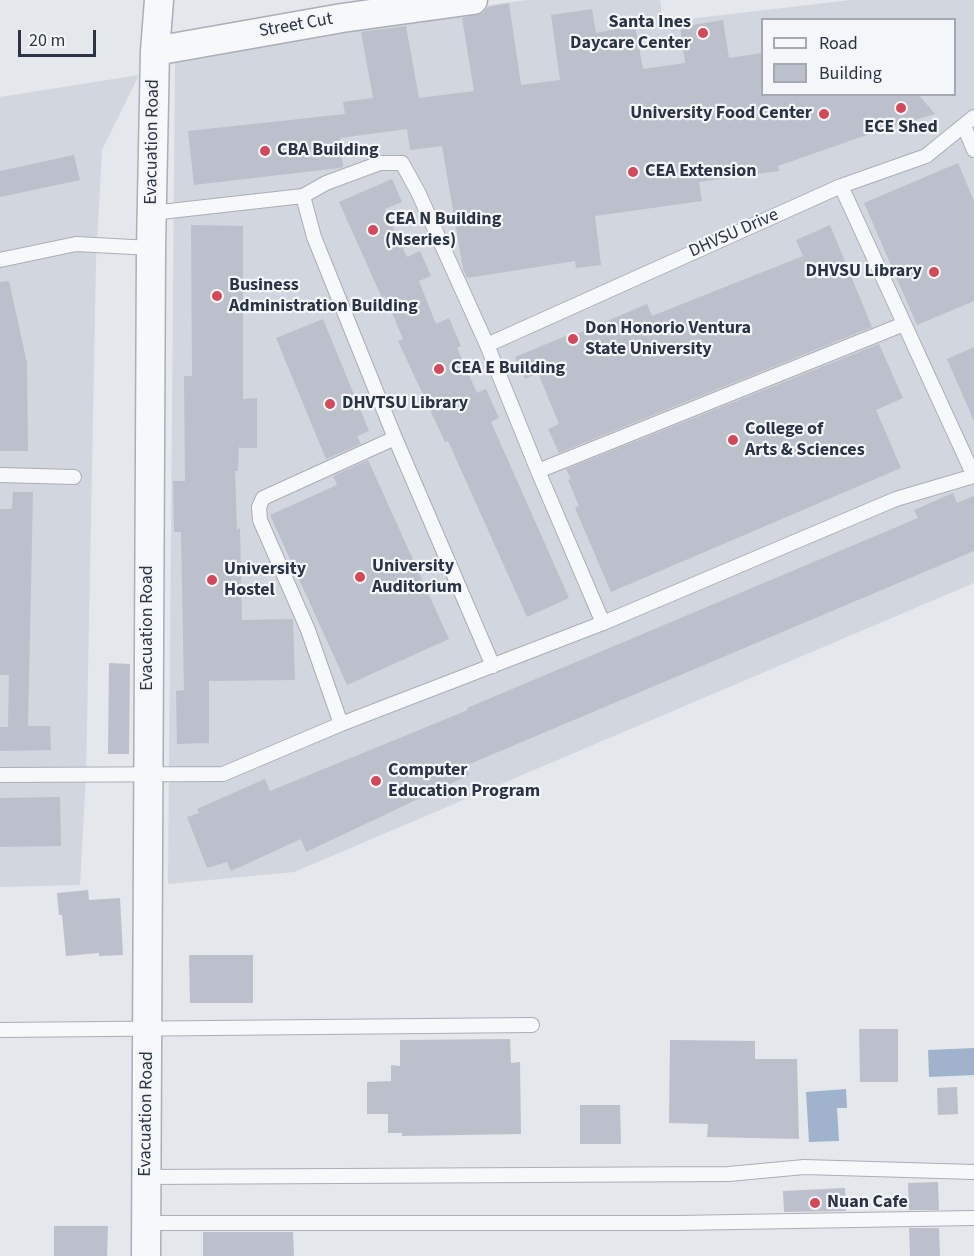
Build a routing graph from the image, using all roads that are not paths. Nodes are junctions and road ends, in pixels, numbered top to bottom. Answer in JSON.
{"nodes":[{"id":1,"x":159,"y":0,"type":"edge"},
{"id":2,"x":473,"y":0,"type":"edge"},
{"id":3,"x":340,"y":9,"type":"edge"},
{"id":4,"x":155,"y":51,"type":"junction"},
{"id":5,"x":969,"y":122,"type":"edge"},
{"id":6,"x":974,"y":150,"type":"edge"},
{"id":7,"x":841,"y":186,"type":"junction"},
{"id":8,"x":303,"y":196,"type":"junction"},
{"id":9,"x":152,"y":213,"type":"junction"},
{"id":10,"x":151,"y":248,"type":"junction"},
{"id":11,"x":0,"y":260,"type":"edge"},
{"id":12,"x":904,"y":324,"type":"junction"},
{"id":13,"x":487,"y":345,"type":"junction"},
{"id":14,"x":395,"y":438,"type":"junction"},
{"id":15,"x":538,"y":471,"type":"junction"},
{"id":16,"x":0,"y":475,"type":"edge"},
{"id":17,"x":974,"y":476,"type":"edge"},
{"id":18,"x":74,"y":477,"type":"dead end"},
{"id":19,"x":603,"y":623,"type":"junction"},
{"id":20,"x":493,"y":666,"type":"junction"},
{"id":21,"x":341,"y":724,"type":"junction"},
{"id":22,"x":147,"y":774,"type":"junction"},
{"id":23,"x":0,"y":775,"type":"edge"},
{"id":24,"x":532,"y":1025,"type":"dead end"},
{"id":25,"x":0,"y":1030,"type":"edge"},
{"id":26,"x":148,"y":1030,"type":"junction"},
{"id":27,"x":974,"y":1172,"type":"edge"},
{"id":28,"x":145,"y":1177,"type":"junction"},
{"id":29,"x":974,"y":1218,"type":"edge"},
{"id":30,"x":146,"y":1223,"type":"junction"},
{"id":31,"x":146,"y":1256,"type":"edge"}],
"edges":[{"from":1,"to":4,"type":"street","name":"Evacuation Road"},
{"from":2,"to":3,"type":"street","name":"Street Cut"},
{"from":3,"to":4,"type":"street","name":"Street Cut"},
{"from":4,"to":9,"type":"street","name":"Evacuation Road"},
{"from":5,"to":6,"type":"lane"},
{"from":5,"to":7,"type":"lane","name":"DHVSU Drive"},
{"from":7,"to":12,"type":"lane"},
{"from":7,"to":13,"type":"lane","name":"DHVSU Drive"},
{"from":8,"to":9,"type":"lane"},
{"from":8,"to":13,"type":"lane"},
{"from":8,"to":14,"type":"lane"},
{"from":9,"to":10,"type":"street","name":"Evacuation Road"},
{"from":10,"to":11,"type":"lane"},
{"from":10,"to":22,"type":"street","name":"Evacuation Road"},
{"from":12,"to":15,"type":"lane"},
{"from":12,"to":17,"type":"lane"},
{"from":13,"to":15,"type":"lane"},
{"from":14,"to":20,"type":"lane"},
{"from":14,"to":21,"type":"lane"},
{"from":15,"to":19,"type":"lane"},
{"from":16,"to":18,"type":"lane"},
{"from":17,"to":19,"type":"lane"},
{"from":19,"to":20,"type":"lane"},
{"from":20,"to":21,"type":"lane"},
{"from":21,"to":22,"type":"lane"},
{"from":22,"to":23,"type":"lane"},
{"from":22,"to":26,"type":"street","name":"Evacuation Road"},
{"from":24,"to":26,"type":"lane"},
{"from":25,"to":26,"type":"lane"},
{"from":26,"to":28,"type":"street","name":"Evacuation Road"},
{"from":27,"to":28,"type":"lane"},
{"from":28,"to":30,"type":"street","name":"Evacuation Road"},
{"from":29,"to":30,"type":"lane"},
{"from":30,"to":31,"type":"street","name":"Evacuation Road"}]}
